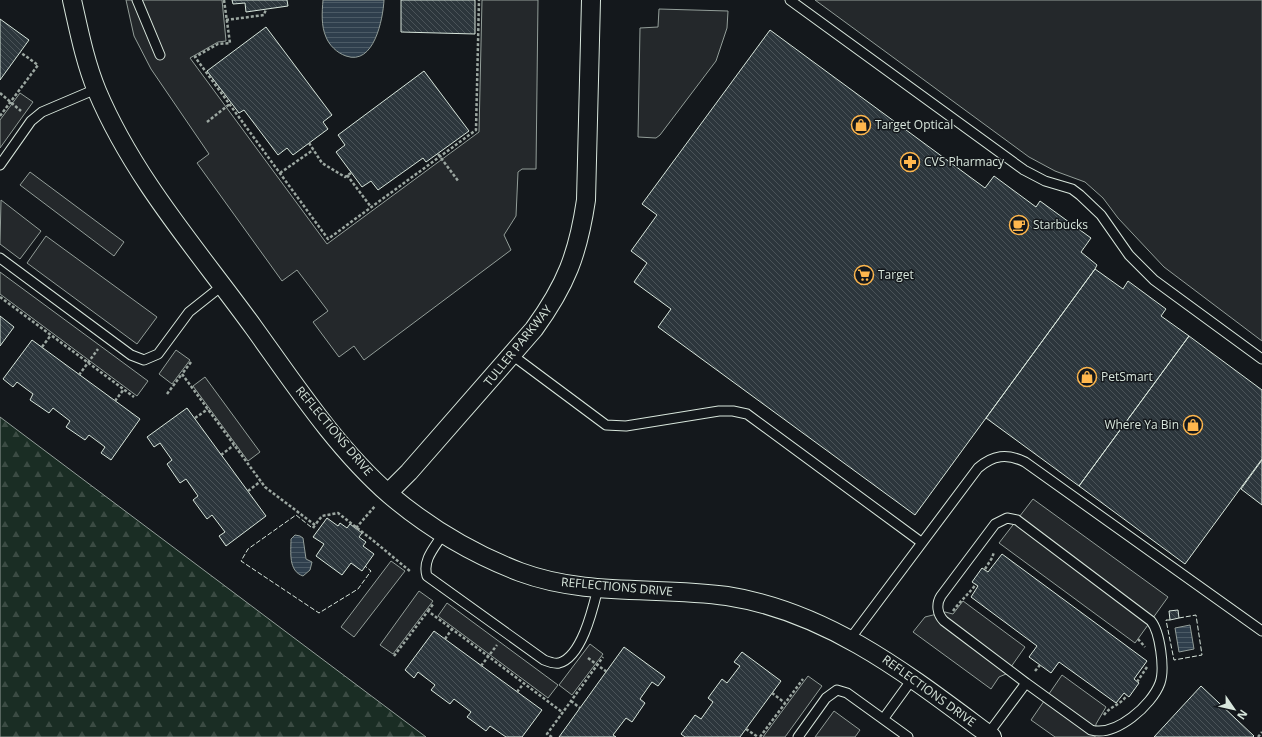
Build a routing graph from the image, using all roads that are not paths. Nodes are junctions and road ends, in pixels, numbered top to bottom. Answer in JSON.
{"nodes":[{"id":1,"x":72,"y":0,"type":"edge"},
{"id":2,"x":137,"y":0,"type":"edge"},
{"id":3,"x":590,"y":0,"type":"edge"},
{"id":4,"x":790,"y":0,"type":"edge"},
{"id":5,"x":160,"y":55,"type":"dead end"},
{"id":6,"x":96,"y":89,"type":"junction"},
{"id":7,"x":0,"y":165,"type":"edge"},
{"id":8,"x":0,"y":258,"type":"edge"},
{"id":9,"x":223,"y":285,"type":"junction"},
{"id":10,"x":512,"y":355,"type":"junction"},
{"id":11,"x":1262,"y":359,"type":"edge"},
{"id":12,"x":388,"y":493,"type":"junction"},
{"id":13,"x":443,"y":534,"type":"junction"},
{"id":14,"x":921,"y":542,"type":"junction"},
{"id":15,"x":598,"y":588,"type":"junction"},
{"id":16,"x":1262,"y":631,"type":"edge"},
{"id":17,"x":850,"y":639,"type":"junction"},
{"id":18,"x":913,"y":678,"type":"junction"},
{"id":19,"x":1026,"y":683,"type":"junction"},
{"id":20,"x":884,"y":718,"type":"junction"},
{"id":21,"x":990,"y":735,"type":"edge"},
{"id":22,"x":798,"y":737,"type":"edge"},
{"id":23,"x":908,"y":737,"type":"edge"}],
"edges":[{"from":1,"to":6,"type":"street","name":"REFLECTIONS DRIVE"},
{"from":2,"to":5,"type":"lane"},
{"from":3,"to":10,"type":"street","name":"TULLER PARKWAY"},
{"from":4,"to":11,"type":"lane"},
{"from":6,"to":7,"type":"lane"},
{"from":6,"to":9,"type":"street","name":"REFLECTIONS DRIVE"},
{"from":8,"to":9,"type":"lane"},
{"from":9,"to":12,"type":"street","name":"REFLECTIONS DRIVE"},
{"from":10,"to":12,"type":"street","name":"TULLER PARKWAY"},
{"from":10,"to":14,"type":"lane"},
{"from":12,"to":13,"type":"street","name":"REFLECTIONS DRIVE"},
{"from":13,"to":15,"type":"street","name":"REFLECTIONS DRIVE"},
{"from":13,"to":15,"type":"lane"},
{"from":14,"to":16,"type":"lane"},
{"from":14,"to":17,"type":"lane"},
{"from":15,"to":17,"type":"street","name":"REFLECTIONS DRIVE"},
{"from":17,"to":18,"type":"street","name":"REFLECTIONS DRIVE"},
{"from":18,"to":20,"type":"lane"},
{"from":18,"to":21,"type":"street","name":"REFLECTIONS DRIVE"},
{"from":19,"to":19,"type":"lane"},
{"from":19,"to":21,"type":"lane"},
{"from":20,"to":22,"type":"lane"},
{"from":20,"to":23,"type":"lane"}]}
